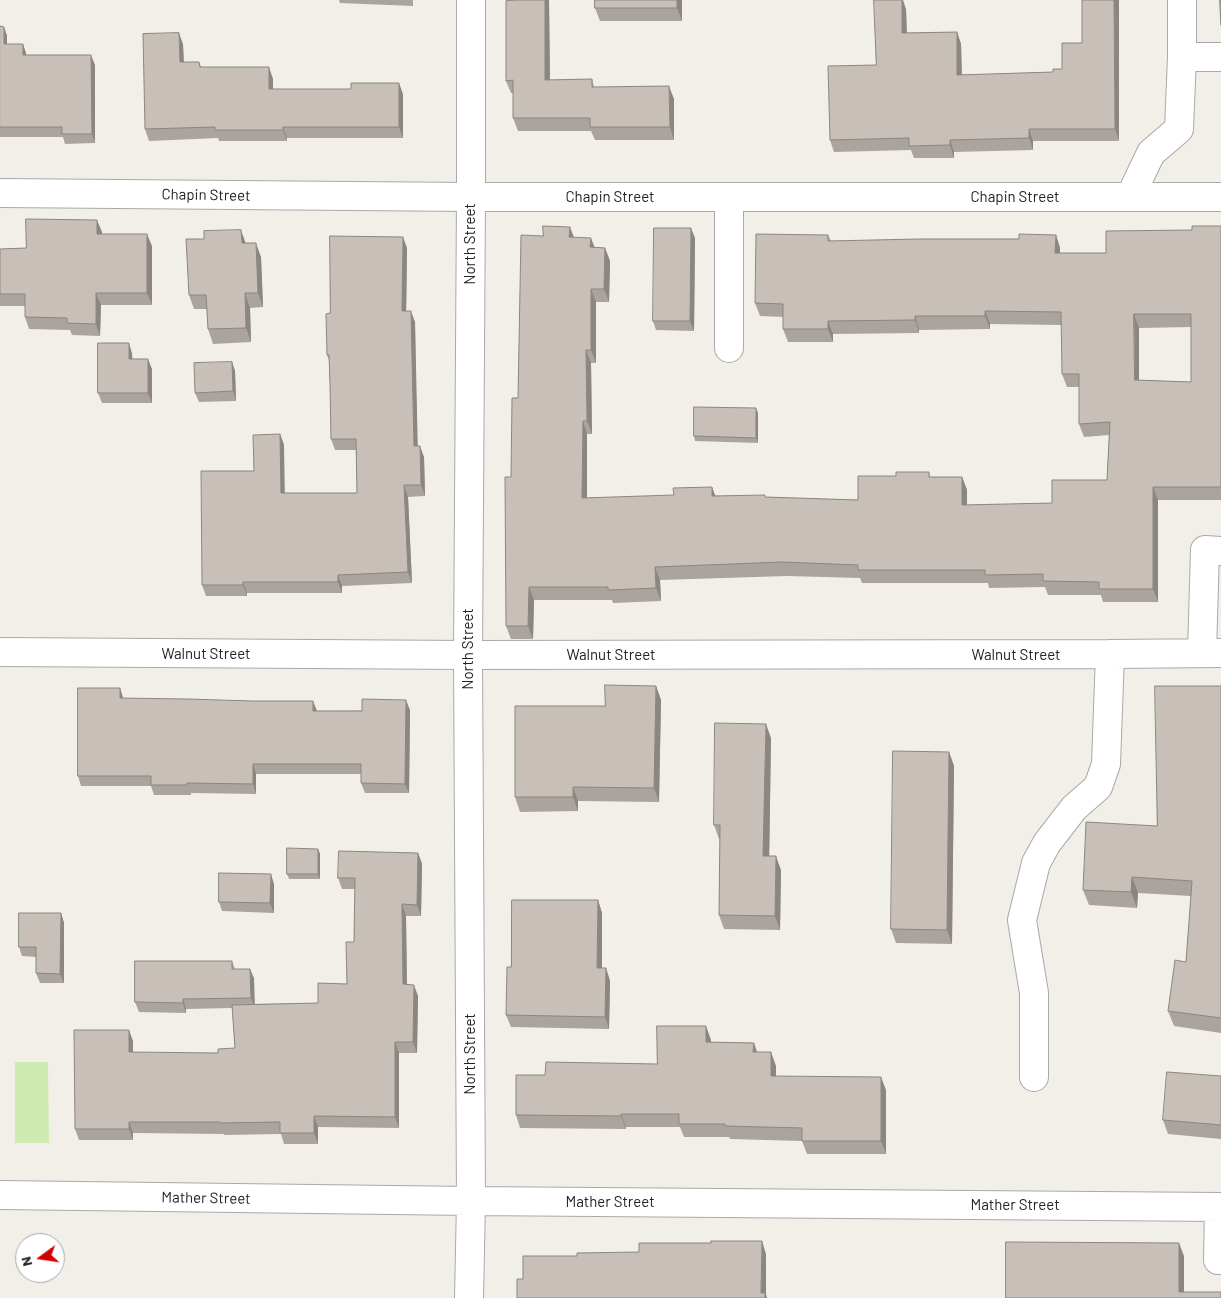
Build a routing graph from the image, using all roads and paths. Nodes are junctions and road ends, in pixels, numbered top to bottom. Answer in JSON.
{"nodes":[{"id":1,"x":471,"y":0,"type":"edge"},
{"id":2,"x":1182,"y":0,"type":"edge"},
{"id":3,"x":1182,"y":57,"type":"junction"},
{"id":4,"x":1221,"y":57,"type":"edge"},
{"id":5,"x":0,"y":193,"type":"edge"},
{"id":6,"x":729,"y":197,"type":"junction"},
{"id":7,"x":1130,"y":197,"type":"junction"},
{"id":8,"x":1221,"y":197,"type":"edge"},
{"id":9,"x":471,"y":198,"type":"junction"},
{"id":10,"x":728,"y":348,"type":"dead end"},
{"id":11,"x":1221,"y":551,"type":"edge"},
{"id":12,"x":0,"y":652,"type":"edge"},
{"id":13,"x":1212,"y":653,"type":"edge"},
{"id":14,"x":1110,"y":654,"type":"junction"},
{"id":15,"x":468,"y":655,"type":"junction"},
{"id":16,"x":1034,"y":1077,"type":"dead end"},
{"id":17,"x":0,"y":1195,"type":"edge"},
{"id":18,"x":472,"y":1201,"type":"junction"},
{"id":19,"x":1220,"y":1207,"type":"edge"},
{"id":20,"x":1221,"y":1260,"type":"edge"},
{"id":21,"x":469,"y":1298,"type":"edge"}],
"edges":[{"from":1,"to":9,"type":"street","name":"North Street"},
{"from":2,"to":3,"type":"street"},
{"from":3,"to":4,"type":"street"},
{"from":3,"to":7,"type":"street"},
{"from":5,"to":9,"type":"street","name":"Chapin Street"},
{"from":6,"to":7,"type":"street","name":"Chapin Street"},
{"from":6,"to":9,"type":"street","name":"Chapin Street"},
{"from":6,"to":10,"type":"street"},
{"from":7,"to":8,"type":"street","name":"Chapin Street"},
{"from":9,"to":15,"type":"street","name":"North Street"},
{"from":11,"to":13,"type":"street"},
{"from":12,"to":15,"type":"street","name":"Walnut Street"},
{"from":13,"to":14,"type":"street","name":"Walnut Street"},
{"from":14,"to":15,"type":"street","name":"Walnut Street"},
{"from":14,"to":16,"type":"street"},
{"from":15,"to":18,"type":"street","name":"North Street"},
{"from":17,"to":18,"type":"street","name":"Mather Street"},
{"from":18,"to":19,"type":"street","name":"Mather Street"},
{"from":18,"to":21,"type":"street","name":"North Street"},
{"from":19,"to":20,"type":"street"}]}
